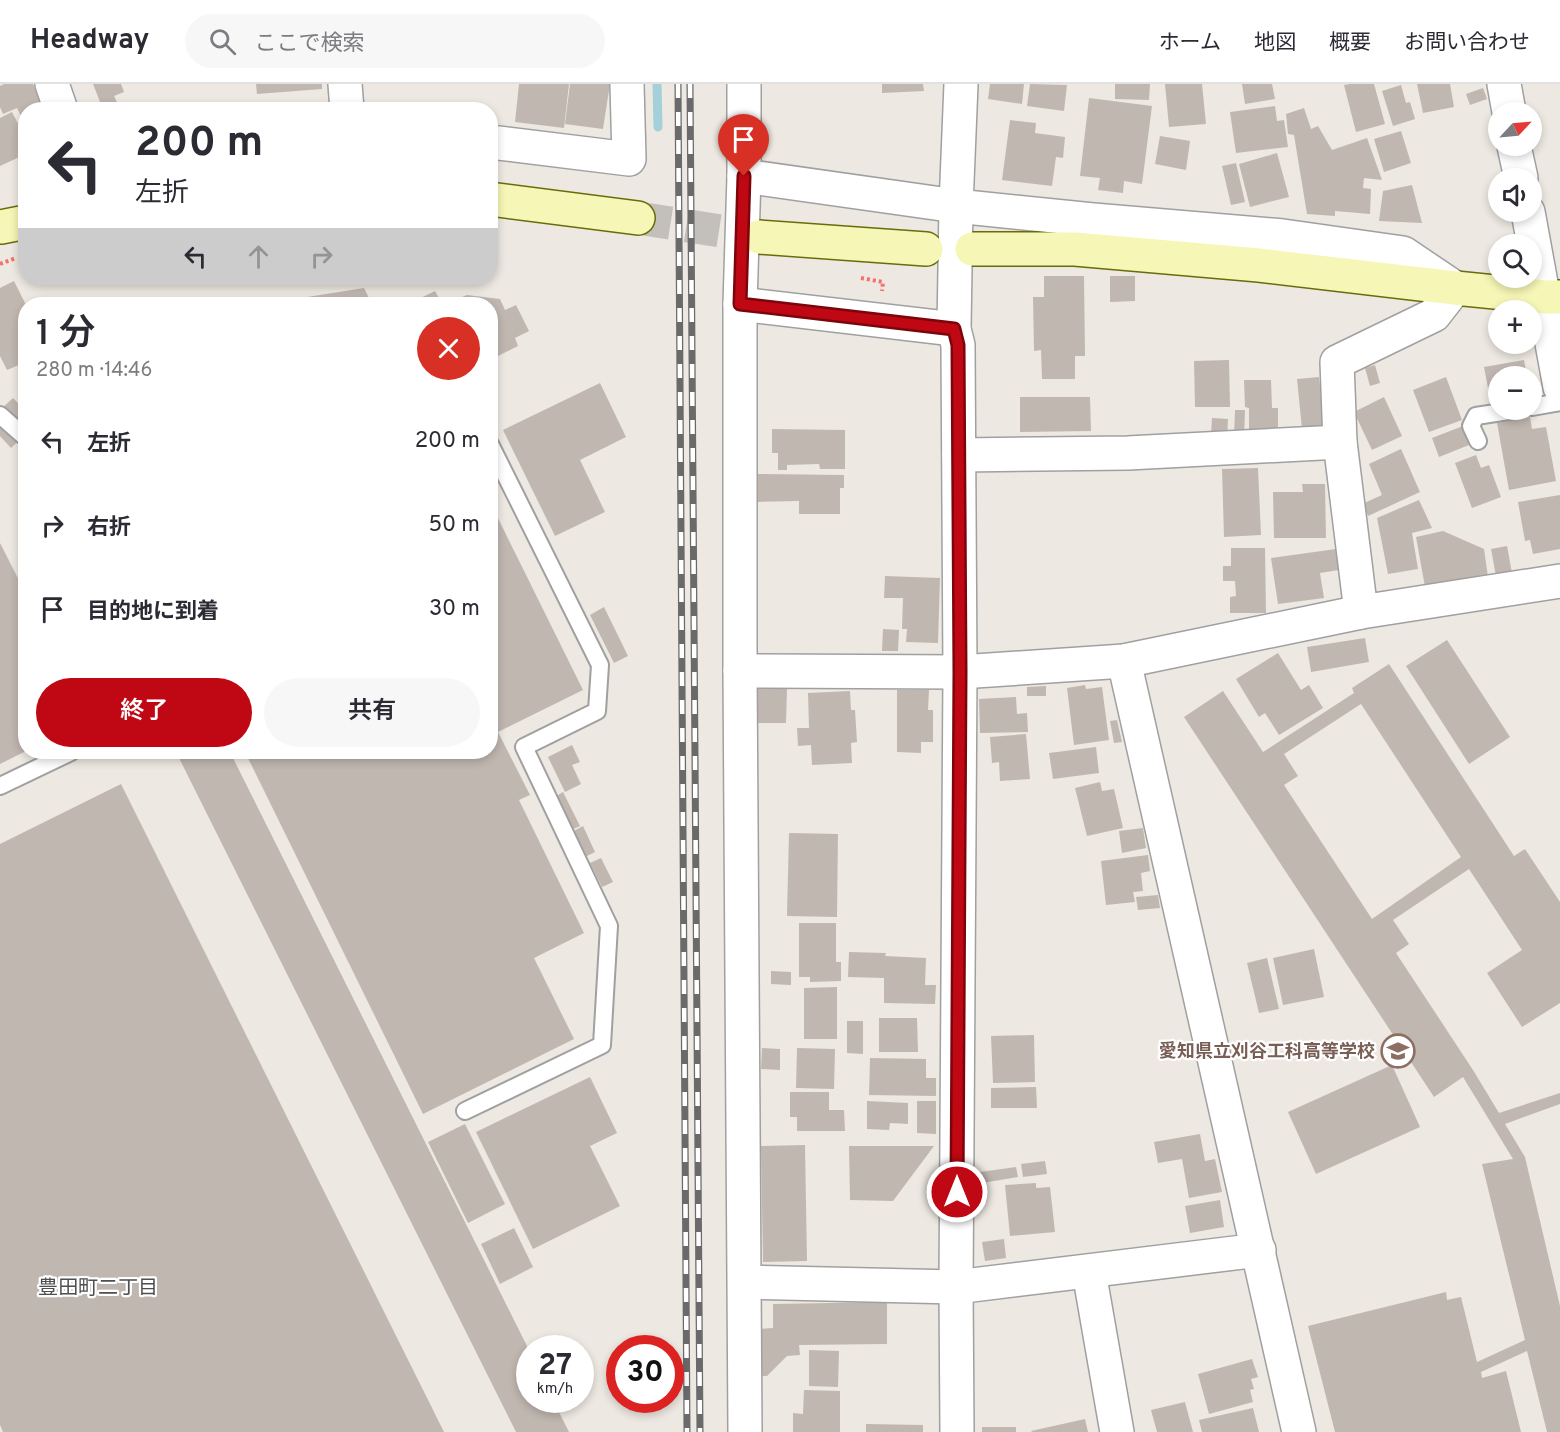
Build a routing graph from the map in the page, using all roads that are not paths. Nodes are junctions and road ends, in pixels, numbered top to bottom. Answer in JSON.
{"nodes":[{"id":1,"x":52,"y":84,"type":"edge"},
{"id":2,"x":345,"y":84,"type":"edge"},
{"id":3,"x":627,"y":84,"type":"edge"},
{"id":4,"x":744,"y":84,"type":"edge"},
{"id":5,"x":961,"y":84,"type":"edge"},
{"id":6,"x":1504,"y":84,"type":"edge"},
{"id":7,"x":58,"y":102,"type":"edge"},
{"id":8,"x":346,"y":102,"type":"edge"},
{"id":9,"x":1507,"y":102,"type":"edge"},
{"id":10,"x":498,"y":143,"type":"edge"},
{"id":11,"x":744,"y":176,"type":"junction"},
{"id":12,"x":498,"y":200,"type":"edge"},
{"id":13,"x":956,"y":206,"type":"junction"},
{"id":14,"x":18,"y":212,"type":"edge"},
{"id":15,"x":638,"y":218,"type":"tunnel mouth"},
{"id":16,"x":1531,"y":222,"type":"edge"},
{"id":17,"x":18,"y":224,"type":"edge"},
{"id":18,"x":0,"y":227,"type":"edge"},
{"id":19,"x":759,"y":237,"type":"tunnel mouth"},
{"id":20,"x":926,"y":249,"type":"dead end"},
{"id":21,"x":972,"y":249,"type":"dead end"},
{"id":22,"x":1455,"y":288,"type":"junction"},
{"id":23,"x":1552,"y":297,"type":"edge"},
{"id":24,"x":740,"y":304,"type":"junction"},
{"id":25,"x":954,"y":329,"type":"junction"},
{"id":26,"x":1560,"y":387,"type":"edge"},
{"id":27,"x":1560,"y":402,"type":"edge"},
{"id":28,"x":1542,"y":405,"type":"edge"},
{"id":29,"x":1488,"y":414,"type":"edge"},
{"id":30,"x":0,"y":415,"type":"edge"},
{"id":31,"x":18,"y":431,"type":"edge"},
{"id":32,"x":1478,"y":441,"type":"dead end"},
{"id":33,"x":1340,"y":442,"type":"junction"},
{"id":34,"x":959,"y":454,"type":"junction"},
{"id":35,"x":498,"y":460,"type":"edge"},
{"id":36,"x":1560,"y":581,"type":"edge"},
{"id":37,"x":1361,"y":612,"type":"junction"},
{"id":38,"x":1124,"y":661,"type":"junction"},
{"id":39,"x":740,"y":671,"type":"junction"},
{"id":40,"x":960,"y":672,"type":"junction"},
{"id":41,"x":56,"y":759,"type":"edge"},
{"id":42,"x":0,"y":786,"type":"edge"},
{"id":43,"x":465,"y":1112,"type":"dead end"},
{"id":44,"x":1259,"y":1250,"type":"junction"},
{"id":45,"x":1089,"y":1272,"type":"junction"},
{"id":46,"x":745,"y":1282,"type":"junction"},
{"id":47,"x":956,"y":1287,"type":"junction"},
{"id":48,"x":745,"y":1432,"type":"edge"},
{"id":49,"x":957,"y":1432,"type":"edge"},
{"id":50,"x":1116,"y":1432,"type":"edge"},
{"id":51,"x":1299,"y":1432,"type":"edge"}],
"edges":[{"from":1,"to":7,"type":"street"},
{"from":2,"to":8,"type":"street"},
{"from":3,"to":10,"type":"street"},
{"from":4,"to":11,"type":"street"},
{"from":5,"to":13,"type":"street"},
{"from":6,"to":9,"type":"street"},
{"from":11,"to":13,"type":"street"},
{"from":11,"to":24,"type":"street"},
{"from":12,"to":15,"type":"street"},
{"from":13,"to":22,"type":"street"},
{"from":13,"to":25,"type":"street"},
{"from":14,"to":18,"type":"street"},
{"from":16,"to":23,"type":"street"},
{"from":17,"to":18,"type":"street"},
{"from":19,"to":20,"type":"street"},
{"from":21,"to":22,"type":"street"},
{"from":22,"to":23,"type":"street"},
{"from":22,"to":33,"type":"street"},
{"from":23,"to":26,"type":"street"},
{"from":24,"to":25,"type":"street"},
{"from":24,"to":39,"type":"street"},
{"from":25,"to":34,"type":"street"},
{"from":27,"to":28,"type":"lane"},
{"from":29,"to":32,"type":"lane"},
{"from":30,"to":31,"type":"lane"},
{"from":33,"to":34,"type":"street"},
{"from":33,"to":37,"type":"street"},
{"from":34,"to":40,"type":"street"},
{"from":35,"to":43,"type":"lane"},
{"from":36,"to":37,"type":"street"},
{"from":37,"to":38,"type":"street"},
{"from":38,"to":40,"type":"street"},
{"from":38,"to":44,"type":"street"},
{"from":39,"to":40,"type":"street"},
{"from":39,"to":46,"type":"street"},
{"from":40,"to":47,"type":"street"},
{"from":41,"to":42,"type":"lane"},
{"from":44,"to":45,"type":"street"},
{"from":44,"to":51,"type":"street"},
{"from":45,"to":47,"type":"street"},
{"from":45,"to":50,"type":"street"},
{"from":46,"to":47,"type":"street"},
{"from":46,"to":48,"type":"street"},
{"from":47,"to":49,"type":"street"}]}
